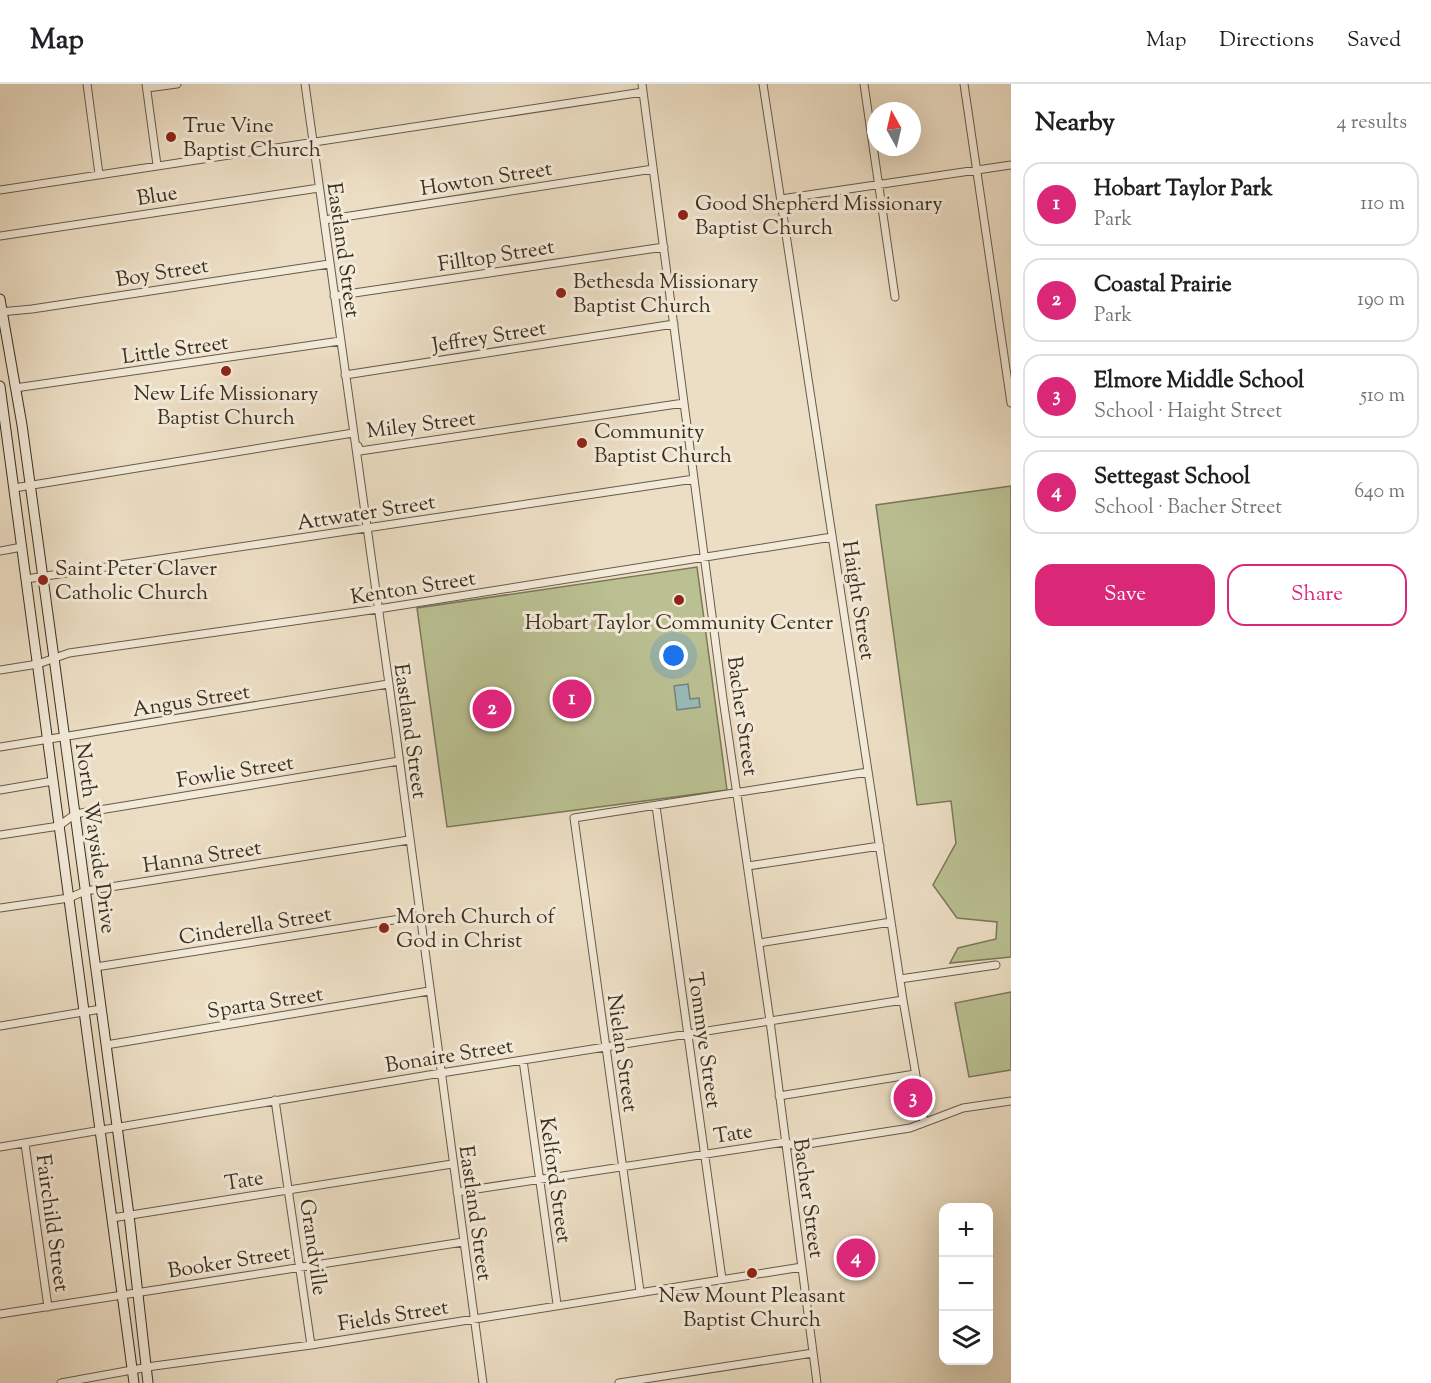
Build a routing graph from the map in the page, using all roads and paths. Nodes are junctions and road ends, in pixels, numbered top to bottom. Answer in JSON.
{"nodes":[{"id":1,"x":87,"y":84,"type":"edge"},
{"id":2,"x":177,"y":84,"type":"edge"},
{"id":3,"x":305,"y":84,"type":"edge"},
{"id":4,"x":763,"y":84,"type":"edge"},
{"id":5,"x":864,"y":84,"type":"edge"},
{"id":6,"x":964,"y":84,"type":"edge"},
{"id":7,"x":147,"y":86,"type":"edge"},
{"id":8,"x":643,"y":88,"type":"edge"},
{"id":9,"x":314,"y":142,"type":"junction"},
{"id":10,"x":157,"y":165,"type":"junction"},
{"id":11,"x":1011,"y":165,"type":"edge"},
{"id":12,"x":654,"y":169,"type":"junction"},
{"id":13,"x":977,"y":171,"type":"junction"},
{"id":14,"x":99,"y":174,"type":"junction"},
{"id":15,"x":880,"y":184,"type":"junction"},
{"id":16,"x":319,"y":188,"type":"junction"},
{"id":17,"x":0,"y":190,"type":"edge"},
{"id":18,"x":781,"y":199,"type":"junction"},
{"id":19,"x":324,"y":220,"type":"junction"},
{"id":20,"x":0,"y":236,"type":"edge"},
{"id":21,"x":664,"y":247,"type":"junction"},
{"id":22,"x":329,"y":264,"type":"junction"},
{"id":23,"x":334,"y":296,"type":"junction"},
{"id":24,"x":895,"y":297,"type":"dead end"},
{"id":25,"x":0,"y":299,"type":"edge"},
{"id":26,"x":1,"y":312,"type":"edge"},
{"id":27,"x":674,"y":324,"type":"junction"},
{"id":28,"x":340,"y":341,"type":"junction"},
{"id":29,"x":345,"y":375,"type":"junction"},
{"id":30,"x":0,"y":386,"type":"edge"},
{"id":31,"x":15,"y":388,"type":"junction"},
{"id":32,"x":684,"y":403,"type":"junction"},
{"id":33,"x":1011,"y":403,"type":"edge"},
{"id":34,"x":22,"y":425,"type":"junction"},
{"id":35,"x":3,"y":428,"type":"edge"},
{"id":36,"x":353,"y":433,"type":"junction"},
{"id":37,"x":694,"y":479,"type":"junction"},
{"id":38,"x":30,"y":486,"type":"junction"},
{"id":39,"x":14,"y":488,"type":"junction"},
{"id":40,"x":367,"y":528,"type":"junction"},
{"id":41,"x":832,"y":537,"type":"junction"},
{"id":42,"x":22,"y":547,"type":"junction"},
{"id":43,"x":0,"y":551,"type":"edge"},
{"id":44,"x":705,"y":557,"type":"junction"},
{"id":45,"x":43,"y":577,"type":"junction"},
{"id":46,"x":26,"y":579,"type":"junction"},
{"id":47,"x":378,"y":609,"type":"junction"},
{"id":48,"x":54,"y":658,"type":"junction"},
{"id":49,"x":38,"y":664,"type":"junction"},
{"id":50,"x":0,"y":670,"type":"edge"},
{"id":51,"x":388,"y":684,"type":"junction"},
{"id":52,"x":64,"y":737,"type":"junction"},
{"id":53,"x":48,"y":740,"type":"junction"},
{"id":54,"x":0,"y":747,"type":"edge"},
{"id":55,"x":399,"y":761,"type":"junction"},
{"id":56,"x":868,"y":772,"type":"junction"},
{"id":57,"x":54,"y":781,"type":"junction"},
{"id":58,"x":0,"y":790,"type":"edge"},
{"id":59,"x":737,"y":793,"type":"junction"},
{"id":60,"x":656,"y":806,"type":"junction"},
{"id":61,"x":75,"y":814,"type":"junction"},
{"id":62,"x":59,"y":826,"type":"junction"},
{"id":63,"x":0,"y":835,"type":"edge"},
{"id":64,"x":409,"y":840,"type":"junction"},
{"id":65,"x":880,"y":846,"type":"junction"},
{"id":66,"x":748,"y":866,"type":"junction"},
{"id":67,"x":85,"y":891,"type":"junction"},
{"id":68,"x":69,"y":898,"type":"junction"},
{"id":69,"x":0,"y":909,"type":"edge"},
{"id":70,"x":419,"y":916,"type":"junction"},
{"id":71,"x":891,"y":922,"type":"junction"},
{"id":72,"x":759,"y":943,"type":"junction"},
{"id":73,"x":996,"y":965,"type":"dead end"},
{"id":74,"x":96,"y":967,"type":"junction"},
{"id":75,"x":900,"y":979,"type":"junction"},
{"id":76,"x":429,"y":991,"type":"junction"},
{"id":77,"x":903,"y":1000,"type":"junction"},
{"id":78,"x":101,"y":1009,"type":"junction"},
{"id":79,"x":84,"y":1012,"type":"junction"},
{"id":80,"x":770,"y":1021,"type":"junction"},
{"id":81,"x":0,"y":1026,"type":"edge"},
{"id":82,"x":687,"y":1034,"type":"junction"},
{"id":83,"x":106,"y":1045,"type":"junction"},
{"id":84,"x":606,"y":1047,"type":"junction"},
{"id":85,"x":523,"y":1060,"type":"junction"},
{"id":86,"x":441,"y":1073,"type":"junction"},
{"id":87,"x":915,"y":1074,"type":"junction"},
{"id":88,"x":779,"y":1096,"type":"junction"},
{"id":89,"x":275,"y":1100,"type":"junction"},
{"id":90,"x":1011,"y":1101,"type":"edge"},
{"id":91,"x":924,"y":1122,"type":"junction"},
{"id":92,"x":117,"y":1126,"type":"junction"},
{"id":93,"x":100,"y":1131,"type":"junction"},
{"id":94,"x":785,"y":1142,"type":"junction"},
{"id":95,"x":25,"y":1144,"type":"junction"},
{"id":96,"x":0,"y":1147,"type":"edge"},
{"id":97,"x":704,"y":1155,"type":"junction"},
{"id":98,"x":452,"y":1164,"type":"junction"},
{"id":99,"x":622,"y":1167,"type":"junction"},
{"id":100,"x":540,"y":1180,"type":"junction"},
{"id":101,"x":288,"y":1190,"type":"junction"},
{"id":102,"x":457,"y":1192,"type":"junction"},
{"id":103,"x":129,"y":1215,"type":"junction"},
{"id":104,"x":112,"y":1218,"type":"junction"},
{"id":105,"x":463,"y":1242,"type":"junction"},
{"id":106,"x":300,"y":1267,"type":"junction"},
{"id":107,"x":802,"y":1267,"type":"junction"},
{"id":108,"x":722,"y":1279,"type":"junction"},
{"id":109,"x":640,"y":1291,"type":"junction"},
{"id":110,"x":136,"y":1292,"type":"junction"},
{"id":111,"x":122,"y":1295,"type":"junction"},
{"id":112,"x":557,"y":1304,"type":"junction"},
{"id":113,"x":48,"y":1307,"type":"junction"},
{"id":114,"x":0,"y":1314,"type":"edge"},
{"id":115,"x":475,"y":1318,"type":"junction"},
{"id":116,"x":311,"y":1345,"type":"junction"},
{"id":117,"x":813,"y":1353,"type":"junction"},
{"id":118,"x":146,"y":1368,"type":"junction"},
{"id":119,"x":133,"y":1370,"type":"junction"},
{"id":120,"x":61,"y":1383,"type":"edge"},
{"id":121,"x":134,"y":1383,"type":"edge"},
{"id":122,"x":148,"y":1383,"type":"edge"},
{"id":123,"x":483,"y":1383,"type":"edge"},
{"id":124,"x":619,"y":1383,"type":"edge"},
{"id":125,"x":817,"y":1383,"type":"edge"}],
"edges":[{"from":1,"to":14,"type":"street"},
{"from":2,"to":7,"type":"street"},
{"from":3,"to":9,"type":"street","name":"Eastland Street"},
{"from":4,"to":18,"type":"street","name":"Haight Street"},
{"from":5,"to":15,"type":"street"},
{"from":6,"to":13,"type":"street"},
{"from":7,"to":10,"type":"street"},
{"from":8,"to":9,"type":"street"},
{"from":8,"to":12,"type":"street","name":"Bacher Street"},
{"from":9,"to":10,"type":"street"},
{"from":9,"to":16,"type":"street","name":"Eastland Street"},
{"from":10,"to":14,"type":"street"},
{"from":11,"to":13,"type":"street"},
{"from":12,"to":19,"type":"street","name":"Howton Street"},
{"from":12,"to":21,"type":"street","name":"Bacher Street"},
{"from":13,"to":15,"type":"street"},
{"from":13,"to":33,"type":"street"},
{"from":14,"to":17,"type":"street"},
{"from":15,"to":18,"type":"street"},
{"from":15,"to":24,"type":"street"},
{"from":16,"to":19,"type":"street","name":"Eastland Street"},
{"from":16,"to":20,"type":"street","name":"Blue"},
{"from":18,"to":41,"type":"street","name":"Haight Street"},
{"from":19,"to":22,"type":"street","name":"Eastland Street"},
{"from":21,"to":23,"type":"street","name":"Filltop Street"},
{"from":21,"to":27,"type":"street","name":"Bacher Street"},
{"from":22,"to":23,"type":"street","name":"Eastland Street"},
{"from":22,"to":26,"type":"street","name":"Boy Street"},
{"from":23,"to":28,"type":"street","name":"Eastland Street"},
{"from":25,"to":26,"type":"main road","name":"North Wayside Drive"},
{"from":26,"to":31,"type":"main road","name":"North Wayside Drive"},
{"from":27,"to":29,"type":"street","name":"Jeffrey Street"},
{"from":27,"to":32,"type":"street","name":"Bacher Street"},
{"from":28,"to":29,"type":"street","name":"Eastland Street"},
{"from":28,"to":31,"type":"street","name":"Little Street"},
{"from":29,"to":36,"type":"street","name":"Eastland Street"},
{"from":30,"to":35,"type":"main road","name":"North Wayside Drive"},
{"from":31,"to":34,"type":"main road","name":"North Wayside Drive"},
{"from":32,"to":36,"type":"street","name":"Miley Street"},
{"from":32,"to":37,"type":"street","name":"Bacher Street"},
{"from":34,"to":35,"type":"main road"},
{"from":34,"to":38,"type":"main road","name":"North Wayside Drive"},
{"from":35,"to":39,"type":"main road","name":"North Wayside Drive"},
{"from":36,"to":38,"type":"street","name":"Miley Street"},
{"from":36,"to":40,"type":"street","name":"Eastland Street"},
{"from":37,"to":40,"type":"street","name":"Attwater Street"},
{"from":37,"to":44,"type":"street","name":"Bacher Street"},
{"from":38,"to":39,"type":"street","name":"Miley Street"},
{"from":38,"to":45,"type":"main road","name":"North Wayside Drive"},
{"from":39,"to":42,"type":"main road","name":"North Wayside Drive"},
{"from":40,"to":45,"type":"street","name":"Attwater Street"},
{"from":40,"to":47,"type":"street","name":"Eastland Street"},
{"from":41,"to":44,"type":"street","name":"Kenton Street"},
{"from":41,"to":56,"type":"street","name":"Haight Street"},
{"from":42,"to":43,"type":"street"},
{"from":42,"to":46,"type":"main road","name":"North Wayside Drive"},
{"from":44,"to":47,"type":"street","name":"Kenton Street"},
{"from":44,"to":59,"type":"street","name":"Bacher Street"},
{"from":45,"to":46,"type":"street","name":"Attwater Street"},
{"from":45,"to":48,"type":"main road","name":"North Wayside Drive"},
{"from":46,"to":49,"type":"main road","name":"North Wayside Drive"},
{"from":47,"to":48,"type":"street","name":"Kenton Street"},
{"from":47,"to":51,"type":"street","name":"Eastland Street"},
{"from":48,"to":49,"type":"street","name":"Kenton Street"},
{"from":48,"to":52,"type":"main road","name":"North Wayside Drive"},
{"from":49,"to":50,"type":"street","name":"Kenton Street"},
{"from":49,"to":53,"type":"main road","name":"North Wayside Drive"},
{"from":51,"to":52,"type":"street","name":"Angus Street"},
{"from":51,"to":55,"type":"street","name":"Eastland Street"},
{"from":52,"to":53,"type":"street","name":"Angus Street"},
{"from":52,"to":61,"type":"main road","name":"North Wayside Drive"},
{"from":53,"to":54,"type":"street","name":"Angus Street"},
{"from":53,"to":57,"type":"main road","name":"North Wayside Drive"},
{"from":55,"to":61,"type":"street","name":"Fowlie Street"},
{"from":55,"to":64,"type":"street","name":"Eastland Street"},
{"from":56,"to":59,"type":"street"},
{"from":56,"to":65,"type":"street","name":"Haight Street"},
{"from":57,"to":58,"type":"street"},
{"from":57,"to":62,"type":"main road","name":"North Wayside Drive"},
{"from":59,"to":60,"type":"street"},
{"from":59,"to":66,"type":"street","name":"Bacher Street"},
{"from":60,"to":82,"type":"street","name":"Tommye Street"},
{"from":60,"to":84,"type":"street","name":"Nielan Street"},
{"from":61,"to":62,"type":"street"},
{"from":61,"to":67,"type":"main road","name":"North Wayside Drive"},
{"from":62,"to":63,"type":"street"},
{"from":62,"to":68,"type":"main road","name":"North Wayside Drive"},
{"from":64,"to":67,"type":"street","name":"Hanna Street"},
{"from":64,"to":70,"type":"street","name":"Eastland Street"},
{"from":65,"to":66,"type":"street"},
{"from":65,"to":71,"type":"street","name":"Haight Street"},
{"from":66,"to":72,"type":"street","name":"Bacher Street"},
{"from":67,"to":68,"type":"street","name":"Hanna Street"},
{"from":67,"to":74,"type":"main road","name":"North Wayside Drive"},
{"from":68,"to":69,"type":"street","name":"Hanna Street"},
{"from":68,"to":79,"type":"main road","name":"North Wayside Drive"},
{"from":70,"to":74,"type":"street","name":"Cinderella Street"},
{"from":70,"to":76,"type":"street","name":"Eastland Street"},
{"from":71,"to":72,"type":"street"},
{"from":71,"to":75,"type":"street","name":"Haight Street"},
{"from":72,"to":80,"type":"street","name":"Bacher Street"},
{"from":73,"to":75,"type":"street"},
{"from":74,"to":78,"type":"main road","name":"North Wayside Drive"},
{"from":75,"to":77,"type":"street","name":"Haight Street"},
{"from":76,"to":83,"type":"street","name":"Sparta Street"},
{"from":76,"to":86,"type":"street","name":"Eastland Street"},
{"from":77,"to":80,"type":"street","name":"Bonaire Street"},
{"from":77,"to":87,"type":"street","name":"Haight Street"},
{"from":78,"to":79,"type":"street"},
{"from":78,"to":83,"type":"main road","name":"North Wayside Drive"},
{"from":79,"to":81,"type":"street"},
{"from":79,"to":93,"type":"main road","name":"North Wayside Drive"},
{"from":80,"to":82,"type":"street","name":"Bonaire Street"},
{"from":80,"to":88,"type":"street","name":"Bacher Street"},
{"from":82,"to":84,"type":"street","name":"Bonaire Street"},
{"from":82,"to":97,"type":"street","name":"Tommye Street"},
{"from":83,"to":92,"type":"main road","name":"North Wayside Drive"},
{"from":84,"to":85,"type":"street","name":"Bonaire Street"},
{"from":84,"to":99,"type":"street","name":"Nielan Street"},
{"from":85,"to":86,"type":"street","name":"Bonaire Street"},
{"from":85,"to":100,"type":"street","name":"Kelford Street"},
{"from":86,"to":89,"type":"street","name":"Bonaire Street"},
{"from":86,"to":98,"type":"street","name":"Eastland Street"},
{"from":87,"to":88,"type":"street"},
{"from":87,"to":91,"type":"street","name":"Haight Street"},
{"from":88,"to":94,"type":"street","name":"Bacher Street"},
{"from":89,"to":92,"type":"street","name":"Bonaire Street"},
{"from":89,"to":101,"type":"street","name":"Grandville"},
{"from":90,"to":91,"type":"street","name":"Tate"},
{"from":91,"to":94,"type":"street","name":"Tate"},
{"from":92,"to":93,"type":"street","name":"Bonaire Street"},
{"from":92,"to":103,"type":"main road","name":"North Wayside Drive"},
{"from":93,"to":95,"type":"street","name":"Bonaire Street"},
{"from":93,"to":104,"type":"main road","name":"North Wayside Drive"},
{"from":94,"to":97,"type":"street","name":"Tate"},
{"from":94,"to":107,"type":"street","name":"Bacher Street"},
{"from":95,"to":96,"type":"street","name":"Bonaire Street"},
{"from":95,"to":113,"type":"street","name":"Fairchild Street"},
{"from":97,"to":99,"type":"street","name":"Tate"},
{"from":97,"to":108,"type":"street","name":"Tommye Street"},
{"from":98,"to":101,"type":"street","name":"Tate"},
{"from":98,"to":102,"type":"street","name":"Eastland Street"},
{"from":99,"to":100,"type":"street","name":"Tate"},
{"from":99,"to":109,"type":"street","name":"Nielan Street"},
{"from":100,"to":102,"type":"street","name":"Tate"},
{"from":100,"to":112,"type":"street","name":"Kelford Street"},
{"from":101,"to":103,"type":"street","name":"Tate"},
{"from":101,"to":106,"type":"street","name":"Grandville"},
{"from":102,"to":105,"type":"street","name":"Eastland Street"},
{"from":103,"to":104,"type":"street","name":"Tate"},
{"from":103,"to":110,"type":"main road","name":"North Wayside Drive"},
{"from":104,"to":111,"type":"main road","name":"North Wayside Drive"},
{"from":105,"to":106,"type":"street","name":"Booker Street"},
{"from":105,"to":115,"type":"street","name":"Eastland Street"},
{"from":106,"to":110,"type":"street","name":"Booker Street"},
{"from":106,"to":116,"type":"street","name":"Grandville"},
{"from":107,"to":108,"type":"street","name":"Fields Street"},
{"from":107,"to":117,"type":"street","name":"Bacher Street"},
{"from":108,"to":109,"type":"street","name":"Fields Street"},
{"from":109,"to":112,"type":"street","name":"Fields Street"},
{"from":110,"to":111,"type":"street","name":"Booker Street"},
{"from":110,"to":118,"type":"main road","name":"North Wayside Drive"},
{"from":111,"to":113,"type":"street","name":"Booker Street"},
{"from":111,"to":119,"type":"main road","name":"North Wayside Drive"},
{"from":112,"to":115,"type":"street","name":"Fields Street"},
{"from":113,"to":114,"type":"street","name":"Booker Street"},
{"from":115,"to":116,"type":"street","name":"Fields Street"},
{"from":115,"to":123,"type":"street","name":"Eastland Street"},
{"from":116,"to":118,"type":"street","name":"Fields Street"},
{"from":117,"to":124,"type":"street"},
{"from":117,"to":125,"type":"street","name":"Bacher Street"},
{"from":118,"to":119,"type":"street","name":"Fields Street"},
{"from":118,"to":122,"type":"main road","name":"North Wayside Drive"},
{"from":119,"to":120,"type":"street","name":"Fields Street"},
{"from":119,"to":121,"type":"main road","name":"North Wayside Drive"}]}
